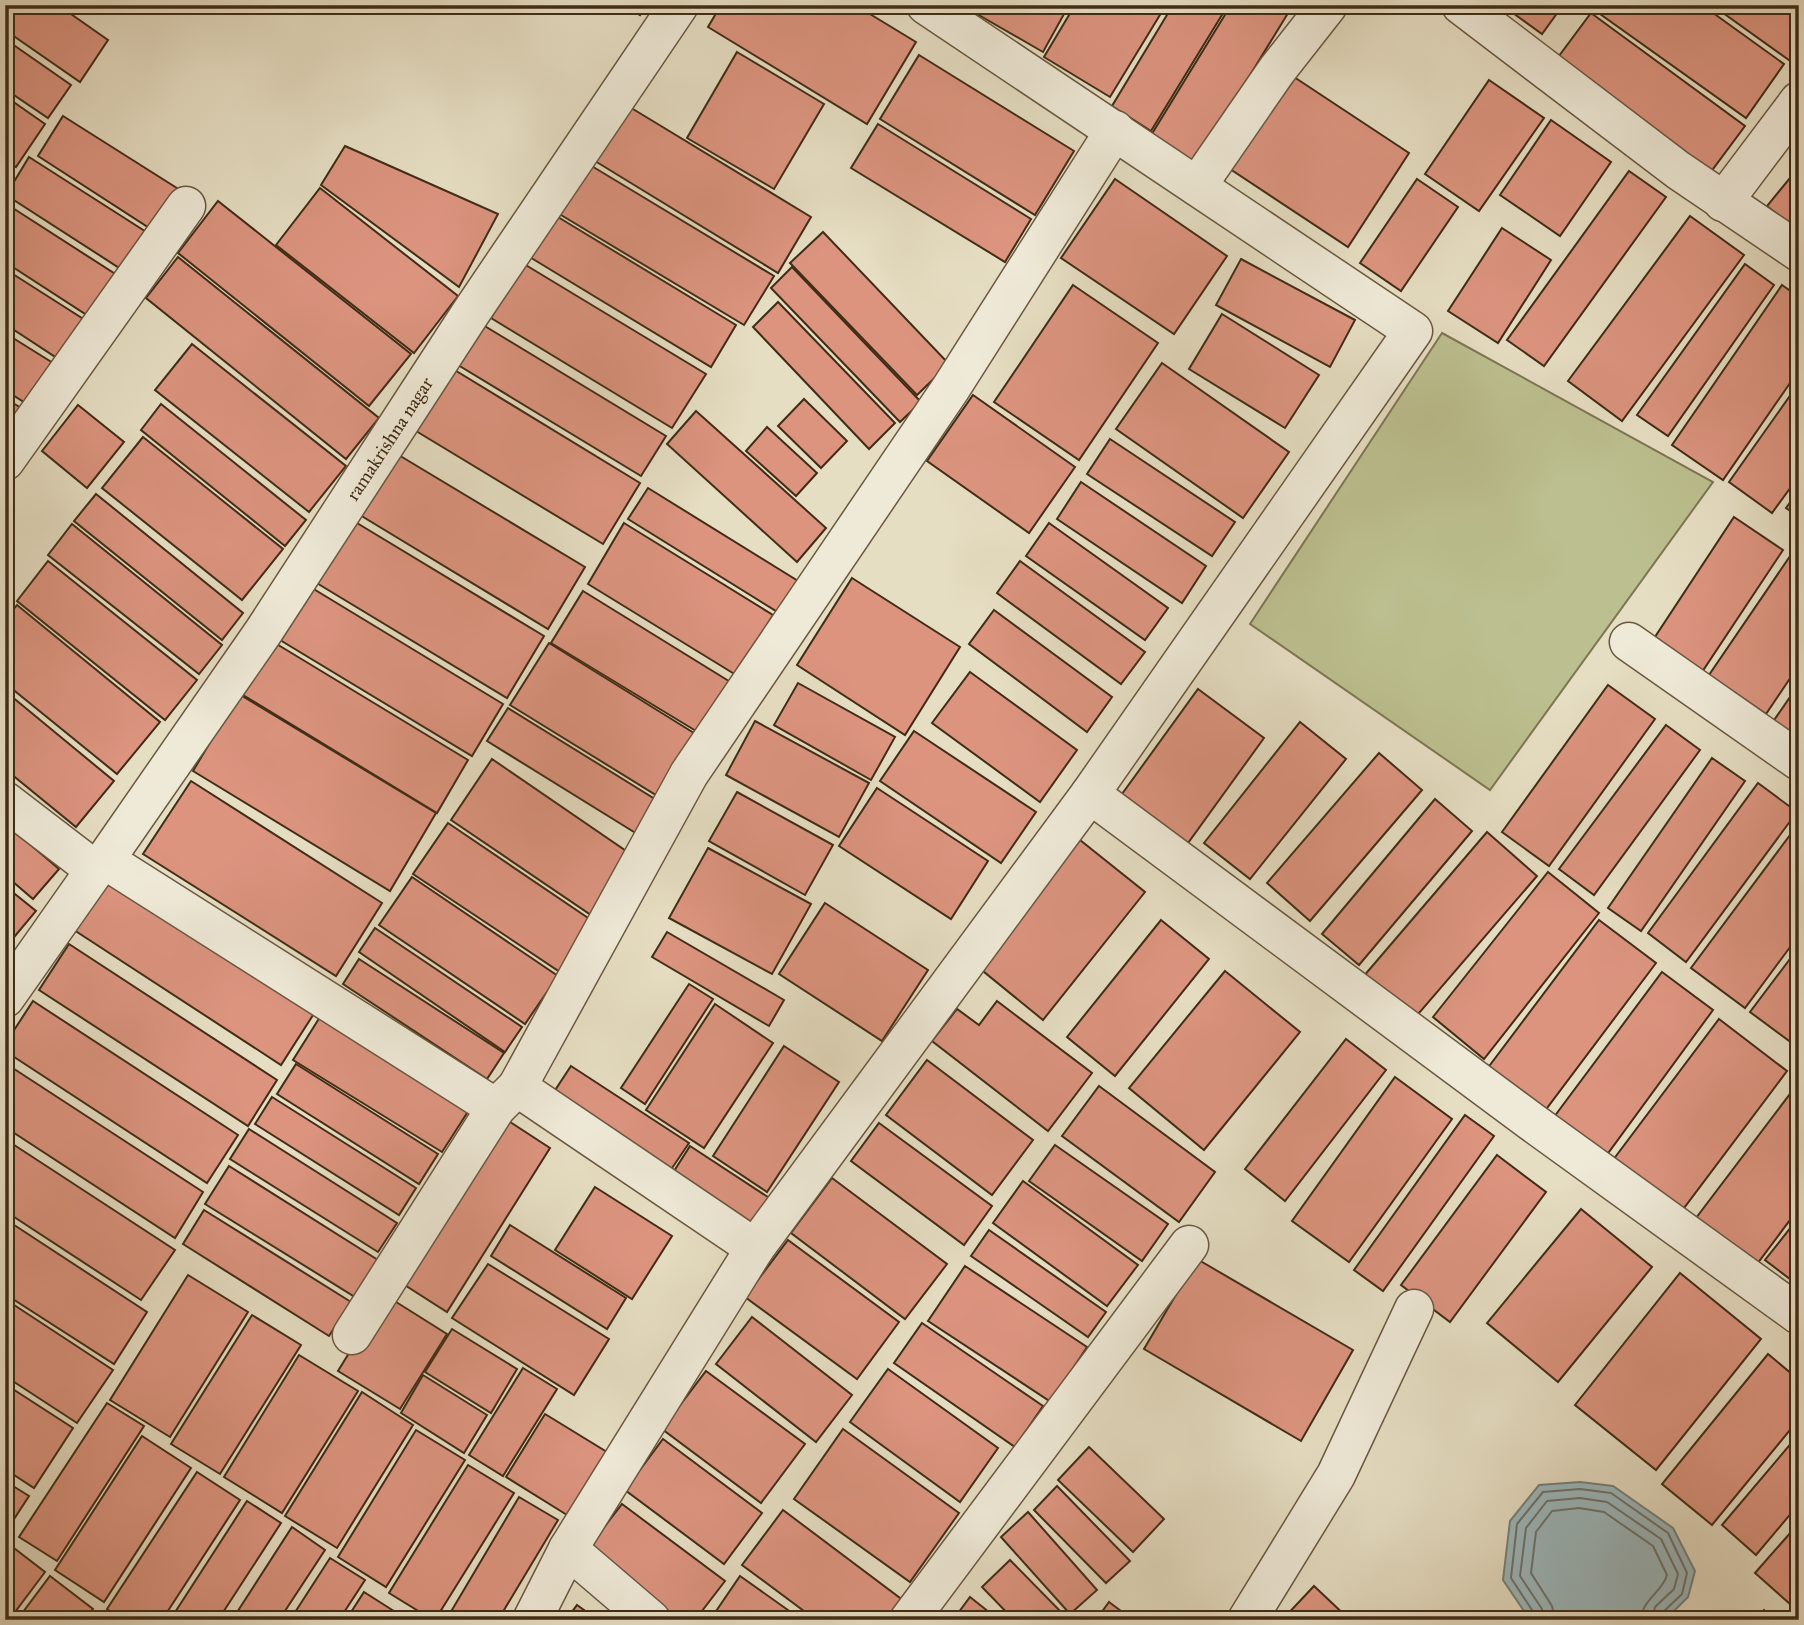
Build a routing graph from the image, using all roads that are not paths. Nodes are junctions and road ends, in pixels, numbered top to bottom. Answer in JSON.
{"nodes":[{"id":1,"x":679,"y":5,"type":"edge"},
{"id":2,"x":926,"y":5,"type":"edge"},
{"id":3,"x":1328,"y":5,"type":"edge"},
{"id":4,"x":1461,"y":5,"type":"edge"},
{"id":5,"x":1799,"y":101,"type":"edge"},
{"id":6,"x":1115,"y":130,"type":"junction"},
{"id":7,"x":1197,"y":186,"type":"junction"},
{"id":8,"x":1723,"y":202,"type":"junction"},
{"id":9,"x":186,"y":206,"type":"dead end"},
{"id":10,"x":1799,"y":252,"type":"edge"},
{"id":11,"x":5,"y":461,"type":"edge"},
{"id":12,"x":1629,"y":642,"type":"dead end"},
{"id":13,"x":1799,"y":761,"type":"edge"},
{"id":14,"x":1090,"y":794,"type":"junction"},
{"id":15,"x":5,"y":801,"type":"edge"},
{"id":16,"x":100,"y":865,"type":"junction"},
{"id":17,"x":5,"y":998,"type":"edge"},
{"id":18,"x":506,"y":1097,"type":"junction"},
{"id":19,"x":1189,"y":1245,"type":"dead end"},
{"id":20,"x":755,"y":1248,"type":"junction"},
{"id":21,"x":1414,"y":1309,"type":"dead end"},
{"id":22,"x":1799,"y":1315,"type":"edge"},
{"id":23,"x":352,"y":1335,"type":"dead end"},
{"id":24,"x":568,"y":1549,"type":"junction"},
{"id":25,"x":532,"y":1620,"type":"edge"},
{"id":26,"x":651,"y":1620,"type":"edge"},
{"id":27,"x":909,"y":1620,"type":"edge"},
{"id":28,"x":1247,"y":1620,"type":"edge"}],
"edges":[{"from":1,"to":16,"type":"street","name":"ramakrishna nagar"},
{"from":2,"to":6,"type":"street"},
{"from":3,"to":7,"type":"street"},
{"from":4,"to":8,"type":"street"},
{"from":5,"to":8,"type":"street"},
{"from":6,"to":7,"type":"street"},
{"from":6,"to":18,"type":"street"},
{"from":7,"to":14,"type":"street"},
{"from":8,"to":10,"type":"street"},
{"from":9,"to":11,"type":"street"},
{"from":12,"to":13,"type":"street"},
{"from":14,"to":20,"type":"street"},
{"from":14,"to":22,"type":"street"},
{"from":15,"to":16,"type":"street"},
{"from":16,"to":17,"type":"street","name":"ramakrishna nagar"},
{"from":16,"to":18,"type":"street"},
{"from":18,"to":20,"type":"street"},
{"from":18,"to":23,"type":"street"},
{"from":19,"to":27,"type":"street"},
{"from":20,"to":24,"type":"street"},
{"from":21,"to":28,"type":"street"},
{"from":24,"to":25,"type":"street"},
{"from":24,"to":26,"type":"street"}]}
